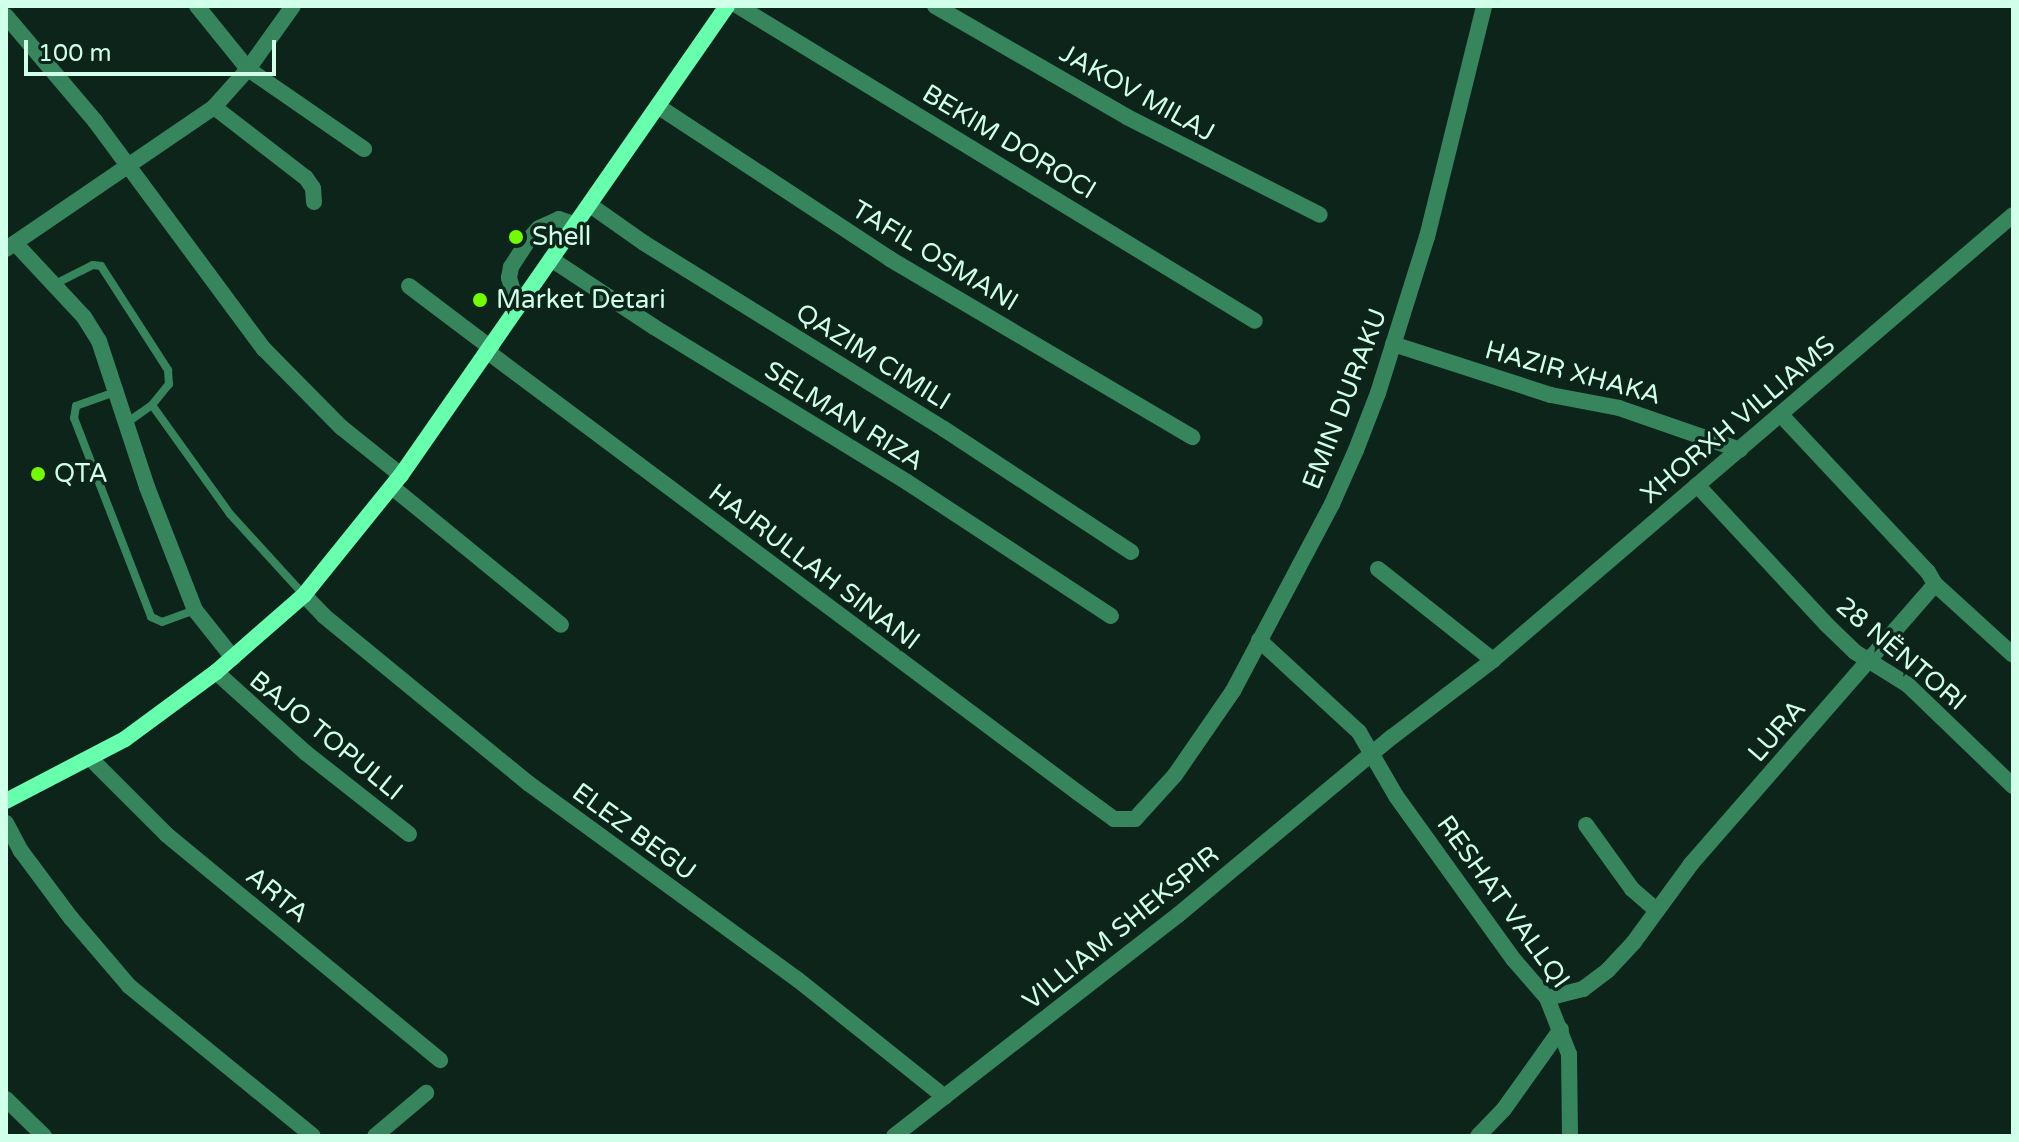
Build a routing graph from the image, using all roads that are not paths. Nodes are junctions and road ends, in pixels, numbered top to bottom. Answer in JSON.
{"nodes":[{"id":1,"x":197,"y":6,"type":"edge"},
{"id":2,"x":293,"y":6,"type":"edge"},
{"id":3,"x":727,"y":6,"type":"edge"},
{"id":4,"x":738,"y":6,"type":"edge"},
{"id":5,"x":935,"y":6,"type":"edge"},
{"id":6,"x":952,"y":6,"type":"edge"},
{"id":7,"x":1484,"y":6,"type":"edge"},
{"id":8,"x":6,"y":16,"type":"edge"},
{"id":9,"x":248,"y":69,"type":"junction"},
{"id":10,"x":214,"y":107,"type":"junction"},
{"id":11,"x":659,"y":107,"type":"junction"},
{"id":12,"x":364,"y":149,"type":"dead end"},
{"id":13,"x":128,"y":165,"type":"junction"},
{"id":14,"x":1288,"y":188,"type":"dead end"},
{"id":15,"x":314,"y":202,"type":"dead end"},
{"id":16,"x":590,"y":205,"type":"junction"},
{"id":17,"x":1320,"y":215,"type":"dead end"},
{"id":18,"x":2013,"y":215,"type":"edge"},
{"id":19,"x":576,"y":225,"type":"junction"},
{"id":20,"x":11,"y":246,"type":"edge"},
{"id":21,"x":551,"y":259,"type":"junction"},
{"id":22,"x":55,"y":284,"type":"junction"},
{"id":23,"x":409,"y":286,"type":"dead end"},
{"id":24,"x":522,"y":299,"type":"junction"},
{"id":25,"x":1255,"y":321,"type":"dead end"},
{"id":26,"x":1393,"y":344,"type":"junction"},
{"id":27,"x":489,"y":350,"type":"junction"},
{"id":28,"x":116,"y":392,"type":"junction"},
{"id":29,"x":152,"y":405,"type":"junction"},
{"id":30,"x":1781,"y":415,"type":"junction"},
{"id":31,"x":126,"y":423,"type":"junction"},
{"id":32,"x":1192,"y":437,"type":"dead end"},
{"id":33,"x":1740,"y":450,"type":"junction"},
{"id":34,"x":397,"y":481,"type":"junction"},
{"id":35,"x":1697,"y":485,"type":"junction"},
{"id":36,"x":1131,"y":552,"type":"dead end"},
{"id":37,"x":1378,"y":569,"type":"dead end"},
{"id":38,"x":1935,"y":584,"type":"junction"},
{"id":39,"x":304,"y":595,"type":"junction"},
{"id":40,"x":195,"y":610,"type":"junction"},
{"id":41,"x":1111,"y":616,"type":"dead end"},
{"id":42,"x":561,"y":625,"type":"dead end"},
{"id":43,"x":1259,"y":640,"type":"junction"},
{"id":44,"x":2013,"y":655,"type":"edge"},
{"id":45,"x":233,"y":658,"type":"junction"},
{"id":46,"x":1493,"y":660,"type":"junction"},
{"id":47,"x":1871,"y":661,"type":"junction"},
{"id":48,"x":216,"y":672,"type":"junction"},
{"id":49,"x":1374,"y":752,"type":"junction"},
{"id":50,"x":91,"y":759,"type":"junction"},
{"id":51,"x":2013,"y":786,"type":"edge"},
{"id":52,"x":6,"y":801,"type":"edge"},
{"id":53,"x":1114,"y":819,"type":"joint"},
{"id":54,"x":6,"y":823,"type":"edge"},
{"id":55,"x":1586,"y":825,"type":"dead end"},
{"id":56,"x":409,"y":834,"type":"dead end"},
{"id":57,"x":1657,"y":911,"type":"junction"},
{"id":58,"x":1547,"y":998,"type":"junction"},
{"id":59,"x":1561,"y":1029,"type":"junction"},
{"id":60,"x":440,"y":1060,"type":"dead end"},
{"id":61,"x":426,"y":1093,"type":"dead end"},
{"id":62,"x":945,"y":1097,"type":"junction"},
{"id":63,"x":6,"y":1099,"type":"edge"},
{"id":64,"x":44,"y":1136,"type":"edge"},
{"id":65,"x":313,"y":1136,"type":"edge"},
{"id":66,"x":375,"y":1136,"type":"edge"},
{"id":67,"x":894,"y":1136,"type":"edge"},
{"id":68,"x":1478,"y":1136,"type":"edge"},
{"id":69,"x":1570,"y":1136,"type":"edge"}],
"edges":[{"from":1,"to":9,"type":"street"},
{"from":2,"to":9,"type":"street"},
{"from":3,"to":11,"type":"main road"},
{"from":4,"to":25,"type":"street","name":"BEKIM DOROCI"},
{"from":5,"to":17,"type":"street","name":"JAKOV MILAJ"},
{"from":6,"to":14,"type":"street"},
{"from":7,"to":26,"type":"street","name":"EMIN DURAKU"},
{"from":8,"to":13,"type":"street"},
{"from":9,"to":10,"type":"street"},
{"from":9,"to":12,"type":"street"},
{"from":10,"to":13,"type":"street"},
{"from":10,"to":15,"type":"street"},
{"from":11,"to":16,"type":"main road"},
{"from":11,"to":32,"type":"street","name":"TAFIL OSMANI"},
{"from":13,"to":20,"type":"street"},
{"from":13,"to":34,"type":"street"},
{"from":16,"to":19,"type":"main road"},
{"from":16,"to":36,"type":"street","name":"QAZIM CIMILI"},
{"from":18,"to":30,"type":"street","name":"XHORXH VILLIAMS"},
{"from":19,"to":21,"type":"main road"},
{"from":19,"to":24,"type":"street"},
{"from":20,"to":22,"type":"street"},
{"from":21,"to":24,"type":"main road"},
{"from":21,"to":41,"type":"street","name":"SELMAN RIZA"},
{"from":22,"to":28,"type":"street"},
{"from":22,"to":29,"type":"lane"},
{"from":23,"to":27,"type":"street","name":"HAJRULLAH SINANI"},
{"from":24,"to":27,"type":"main road"},
{"from":26,"to":33,"type":"street","name":"HAZIR XHAKA"},
{"from":26,"to":43,"type":"street","name":"EMIN DURAKU"},
{"from":27,"to":34,"type":"main road"},
{"from":27,"to":53,"type":"street","name":"HAJRULLAH SINANI"},
{"from":28,"to":31,"type":"street"},
{"from":28,"to":40,"type":"lane"},
{"from":29,"to":31,"type":"lane"},
{"from":29,"to":39,"type":"lane"},
{"from":30,"to":33,"type":"street","name":"XHORXH VILLIAMS"},
{"from":30,"to":38,"type":"street"},
{"from":31,"to":40,"type":"street"},
{"from":33,"to":35,"type":"street","name":"XHORXH VILLIAMS"},
{"from":34,"to":39,"type":"main road"},
{"from":34,"to":42,"type":"street"},
{"from":35,"to":46,"type":"street","name":"XHORXH VILLIAMS"},
{"from":35,"to":47,"type":"street","name":"28 NËNTORI"},
{"from":37,"to":46,"type":"street"},
{"from":38,"to":44,"type":"street"},
{"from":38,"to":47,"type":"street","name":"LURA"},
{"from":39,"to":45,"type":"main road"},
{"from":39,"to":62,"type":"street","name":"ELEZ BEGU"},
{"from":40,"to":45,"type":"street"},
{"from":43,"to":49,"type":"street"},
{"from":43,"to":53,"type":"street","name":"EMIN DURAKU"},
{"from":45,"to":48,"type":"main road"},
{"from":46,"to":49,"type":"street","name":"XHORXH VILLIAMS"},
{"from":47,"to":51,"type":"street","name":"28 NËNTORI"},
{"from":47,"to":57,"type":"street","name":"LURA"},
{"from":48,"to":50,"type":"main road"},
{"from":48,"to":56,"type":"street","name":"BAJO TOPULLI"},
{"from":49,"to":58,"type":"street","name":"RESHAT VALLQI"},
{"from":49,"to":62,"type":"street","name":"VILLIAM SHEKSPIR"},
{"from":50,"to":52,"type":"main road"},
{"from":50,"to":60,"type":"street","name":"ARTA"},
{"from":54,"to":65,"type":"street"},
{"from":55,"to":57,"type":"street"},
{"from":57,"to":58,"type":"street","name":"LURA"},
{"from":58,"to":59,"type":"street","name":"RESHAT VALLQI"},
{"from":59,"to":68,"type":"street"},
{"from":59,"to":69,"type":"street","name":"RESHAT VALLQI"},
{"from":61,"to":66,"type":"street"},
{"from":62,"to":67,"type":"street","name":"VILLIAM SHEKSPIR"},
{"from":63,"to":64,"type":"street"}]}
